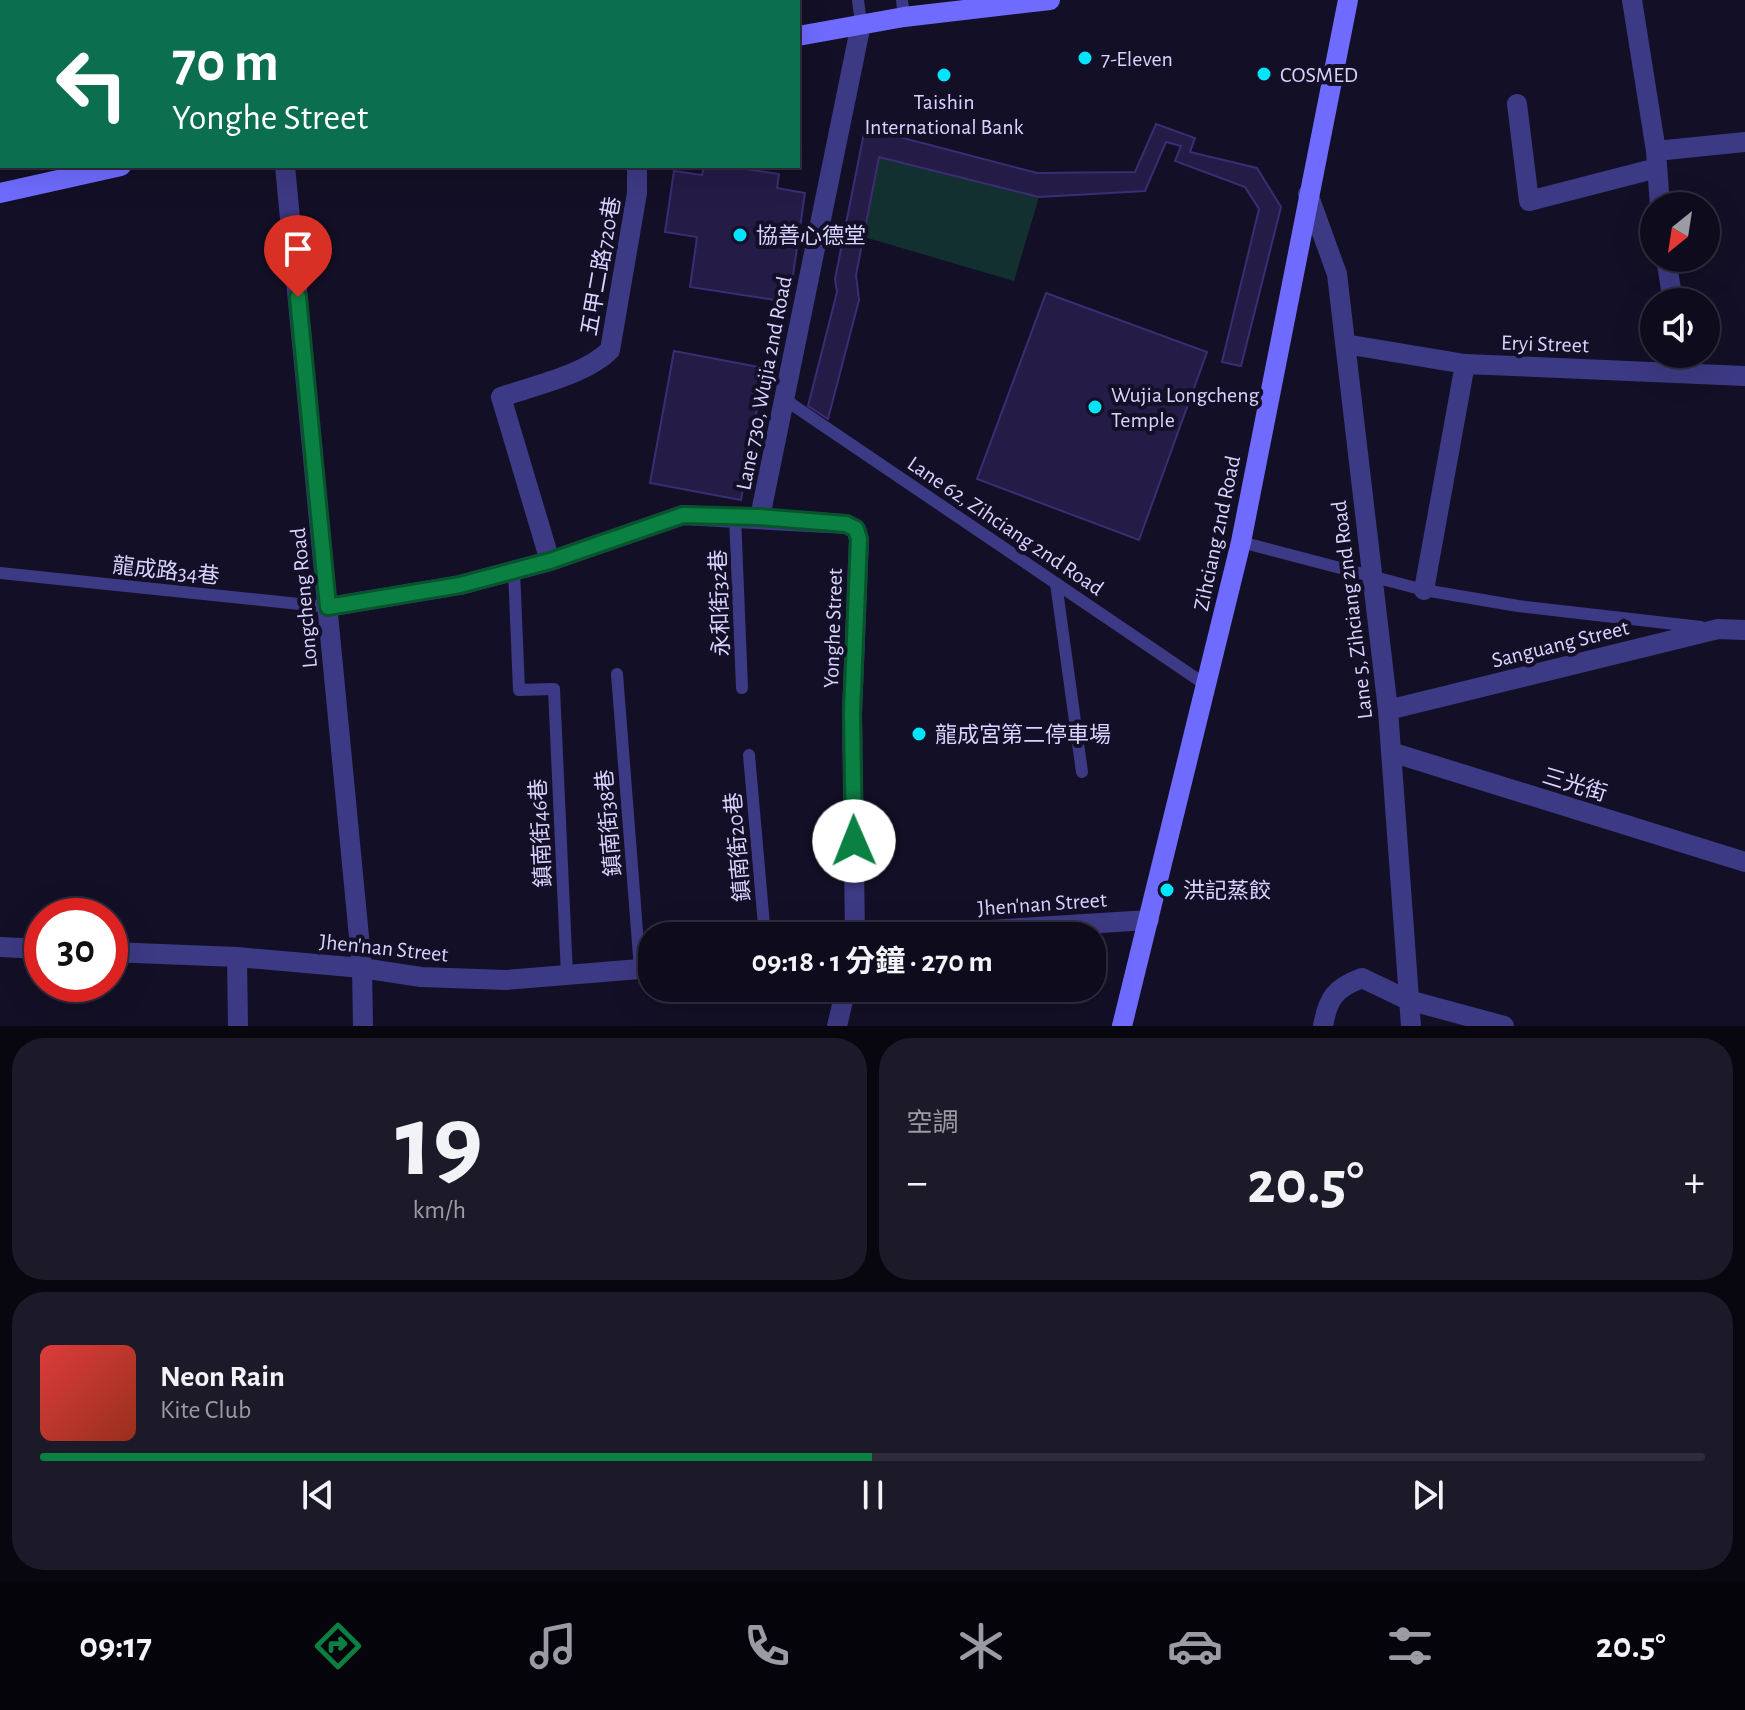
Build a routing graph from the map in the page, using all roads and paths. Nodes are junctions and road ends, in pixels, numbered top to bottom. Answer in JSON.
{"nodes":[{"id":1,"x":858,"y":0,"type":"edge"},
{"id":2,"x":1050,"y":0,"type":"edge"},
{"id":3,"x":1348,"y":0,"type":"edge"},
{"id":4,"x":1632,"y":0,"type":"edge"},
{"id":5,"x":903,"y":9,"type":"edge"},
{"id":6,"x":861,"y":24,"type":"junction"},
{"id":7,"x":800,"y":36,"type":"edge"},
{"id":8,"x":1517,"y":104,"type":"dead end"},
{"id":9,"x":1745,"y":142,"type":"edge"},
{"id":10,"x":1656,"y":159,"type":"junction"},
{"id":11,"x":108,"y":168,"type":"edge"},
{"id":12,"x":285,"y":168,"type":"edge"},
{"id":13,"x":637,"y":168,"type":"edge"},
{"id":14,"x":1659,"y":192,"type":"edge"},
{"id":15,"x":0,"y":193,"type":"edge"},
{"id":16,"x":1308,"y":194,"type":"junction"},
{"id":17,"x":1345,"y":344,"type":"junction"},
{"id":18,"x":1465,"y":364,"type":"junction"},
{"id":19,"x":1640,"y":364,"type":"edge"},
{"id":20,"x":1703,"y":368,"type":"edge"},
{"id":21,"x":1745,"y":376,"type":"edge"},
{"id":22,"x":784,"y":399,"type":"junction"},
{"id":23,"x":735,"y":516,"type":"junction"},
{"id":24,"x":760,"y":517,"type":"junction"},
{"id":25,"x":1241,"y":542,"type":"junction"},
{"id":26,"x":550,"y":561,"type":"junction"},
{"id":27,"x":514,"y":570,"type":"junction"},
{"id":28,"x":0,"y":573,"type":"edge"},
{"id":29,"x":1371,"y":576,"type":"junction"},
{"id":30,"x":1056,"y":583,"type":"junction"},
{"id":31,"x":1424,"y":590,"type":"junction"},
{"id":32,"x":328,"y":607,"type":"junction"},
{"id":33,"x":1718,"y":629,"type":"junction"},
{"id":34,"x":1745,"y":630,"type":"edge"},
{"id":35,"x":617,"y":674,"type":"dead end"},
{"id":36,"x":1206,"y":685,"type":"junction"},
{"id":37,"x":742,"y":688,"type":"dead end"},
{"id":38,"x":1388,"y":710,"type":"junction"},
{"id":39,"x":1391,"y":752,"type":"junction"},
{"id":40,"x":749,"y":755,"type":"dead end"},
{"id":41,"x":1082,"y":772,"type":"dead end"},
{"id":42,"x":1745,"y":862,"type":"edge"},
{"id":43,"x":1149,"y":920,"type":"junction"},
{"id":44,"x":641,"y":922,"type":"edge"},
{"id":45,"x":764,"y":922,"type":"edge"},
{"id":46,"x":855,"y":922,"type":"edge"},
{"id":47,"x":1106,"y":923,"type":"edge"},
{"id":48,"x":0,"y":947,"type":"edge"},
{"id":49,"x":24,"y":948,"type":"edge"},
{"id":50,"x":128,"y":953,"type":"edge"},
{"id":51,"x":237,"y":957,"type":"junction"},
{"id":52,"x":362,"y":968,"type":"junction"},
{"id":53,"x":638,"y":969,"type":"edge"},
{"id":54,"x":567,"y":975,"type":"junction"},
{"id":55,"x":1408,"y":1000,"type":"junction"},
{"id":56,"x":843,"y":1002,"type":"edge"},
{"id":57,"x":238,"y":1026,"type":"edge"},
{"id":58,"x":363,"y":1026,"type":"edge"},
{"id":59,"x":837,"y":1026,"type":"edge"},
{"id":60,"x":1122,"y":1026,"type":"edge"},
{"id":61,"x":1323,"y":1026,"type":"edge"},
{"id":62,"x":1411,"y":1026,"type":"edge"},
{"id":63,"x":1504,"y":1026,"type":"edge"}],
"edges":[{"from":1,"to":6,"type":"lane"},
{"from":2,"to":5,"type":"street"},
{"from":3,"to":16,"type":"street","name":"Zihciang 2nd Road"},
{"from":4,"to":10,"type":"street"},
{"from":5,"to":6,"type":"street"},
{"from":6,"to":7,"type":"street"},
{"from":6,"to":22,"type":"street","name":"Lane 730, Wujia 2nd Road"},
{"from":8,"to":10,"type":"street"},
{"from":9,"to":10,"type":"street"},
{"from":10,"to":14,"type":"street"},
{"from":11,"to":15,"type":"street"},
{"from":12,"to":32,"type":"street","name":"Longcheng Road"},
{"from":13,"to":26,"type":"street","name":"五甲二路720巷"},
{"from":16,"to":17,"type":"street","name":"Lane 5, Zihciang 2nd Road"},
{"from":16,"to":25,"type":"street","name":"Zihciang 2nd Road"},
{"from":17,"to":18,"type":"street","name":"Eryi Street"},
{"from":17,"to":29,"type":"street","name":"Lane 5, Zihciang 2nd Road"},
{"from":18,"to":19,"type":"street","name":"Eryi Street"},
{"from":18,"to":31,"type":"street"},
{"from":20,"to":21,"type":"street","name":"Eryi Street"},
{"from":22,"to":24,"type":"street","name":"Lane 730, Wujia 2nd Road"},
{"from":22,"to":30,"type":"lane","name":"Lane 62, Zihciang 2nd Road"},
{"from":23,"to":24,"type":"street","name":"Yonghe Street"},
{"from":23,"to":26,"type":"street","name":"Yonghe Street"},
{"from":23,"to":37,"type":"lane","name":"永和街32巷"},
{"from":24,"to":46,"type":"street","name":"Yonghe Street"},
{"from":25,"to":29,"type":"lane"},
{"from":25,"to":36,"type":"street","name":"Zihciang 2nd Road"},
{"from":26,"to":27,"type":"street","name":"Yonghe Street"},
{"from":27,"to":32,"type":"street","name":"Yonghe Street"},
{"from":27,"to":54,"type":"lane","name":"鎮南街46巷"},
{"from":28,"to":32,"type":"lane","name":"龍成路34巷"},
{"from":29,"to":31,"type":"lane"},
{"from":29,"to":38,"type":"street","name":"Lane 5, Zihciang 2nd Road"},
{"from":30,"to":36,"type":"lane","name":"Lane 62, Zihciang 2nd Road"},
{"from":30,"to":41,"type":"lane"},
{"from":31,"to":33,"type":"lane"},
{"from":32,"to":52,"type":"street","name":"Longcheng Road"},
{"from":33,"to":34,"type":"street","name":"Sanguang Street"},
{"from":33,"to":38,"type":"street","name":"Sanguang Street"},
{"from":35,"to":44,"type":"lane","name":"鎮南街38巷"},
{"from":36,"to":43,"type":"street","name":"Zihciang 2nd Road"},
{"from":38,"to":39,"type":"street","name":"Lane 5, Zihciang 2nd Road"},
{"from":39,"to":42,"type":"street","name":"三光街"},
{"from":39,"to":55,"type":"street","name":"Lane 5, Zihciang 2nd Road"},
{"from":40,"to":45,"type":"lane","name":"鎮南街20巷"},
{"from":43,"to":47,"type":"street","name":"Jhen'nan Street"},
{"from":43,"to":60,"type":"street","name":"Zihciang 2nd Road"},
{"from":48,"to":49,"type":"street"},
{"from":50,"to":51,"type":"street","name":"Jhen'nan Street"},
{"from":51,"to":52,"type":"street","name":"Jhen'nan Street"},
{"from":51,"to":57,"type":"street"},
{"from":52,"to":54,"type":"street","name":"Jhen'nan Street"},
{"from":52,"to":58,"type":"street","name":"Longcheng Road"},
{"from":53,"to":54,"type":"street","name":"Jhen'nan Street"},
{"from":55,"to":61,"type":"street"},
{"from":55,"to":62,"type":"street","name":"Lane 5, Zihciang 2nd Road"},
{"from":55,"to":63,"type":"street"},
{"from":56,"to":59,"type":"street"}]}
